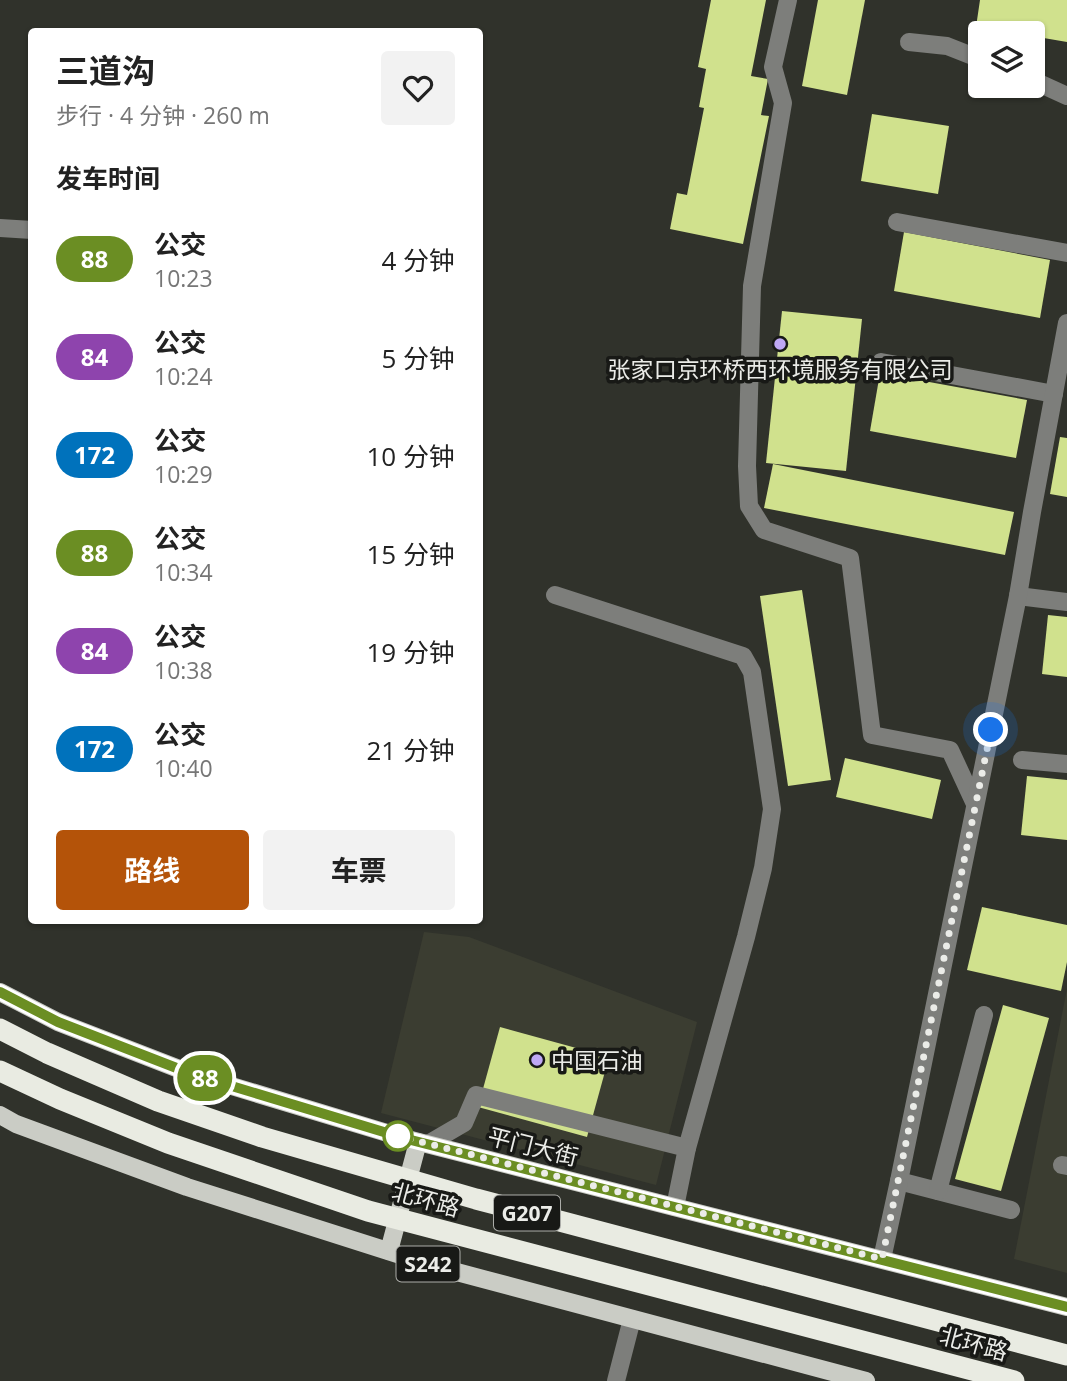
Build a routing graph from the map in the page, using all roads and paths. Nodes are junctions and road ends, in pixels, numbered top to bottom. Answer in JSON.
{"nodes":[{"id":1,"x":788,"y":0,"type":"edge"},
{"id":2,"x":909,"y":42,"type":"dead end"},
{"id":3,"x":968,"y":54,"type":"edge"},
{"id":4,"x":1045,"y":86,"type":"edge"},
{"id":5,"x":1067,"y":96,"type":"edge"},
{"id":6,"x":897,"y":222,"type":"dead end"},
{"id":7,"x":0,"y":228,"type":"edge"},
{"id":8,"x":28,"y":230,"type":"edge"},
{"id":9,"x":1067,"y":253,"type":"edge"},
{"id":10,"x":1067,"y":323,"type":"edge"},
{"id":11,"x":881,"y":362,"type":"dead end"},
{"id":12,"x":1057,"y":406,"type":"edge"},
{"id":13,"x":555,"y":595,"type":"dead end"},
{"id":14,"x":1018,"y":596,"type":"junction"},
{"id":15,"x":1067,"y":602,"type":"edge"},
{"id":16,"x":1022,"y":760,"type":"dead end"},
{"id":17,"x":1067,"y":764,"type":"edge"},
{"id":18,"x":975,"y":804,"type":"junction"},
{"id":19,"x":0,"y":992,"type":"edge"},
{"id":20,"x":984,"y":1015,"type":"dead end"},
{"id":21,"x":0,"y":1029,"type":"edge"},
{"id":22,"x":0,"y":1070,"type":"edge"},
{"id":23,"x":0,"y":1115,"type":"edge"},
{"id":24,"x":423,"y":1143,"type":"junction"},
{"id":25,"x":687,"y":1148,"type":"junction"},
{"id":26,"x":899,"y":1181,"type":"junction"},
{"id":27,"x":938,"y":1191,"type":"junction"},
{"id":28,"x":675,"y":1207,"type":"junction"},
{"id":29,"x":1011,"y":1210,"type":"dead end"},
{"id":30,"x":389,"y":1251,"type":"junction"},
{"id":31,"x":882,"y":1259,"type":"junction"},
{"id":32,"x":1067,"y":1307,"type":"edge"},
{"id":33,"x":632,"y":1319,"type":"junction"},
{"id":34,"x":1067,"y":1355,"type":"edge"},
{"id":35,"x":616,"y":1381,"type":"edge"},
{"id":36,"x":866,"y":1381,"type":"edge"},
{"id":37,"x":1014,"y":1381,"type":"edge"}],
"edges":[{"from":1,"to":18,"type":"street"},
{"from":2,"to":3,"type":"street"},
{"from":4,"to":5,"type":"street"},
{"from":6,"to":9,"type":"street"},
{"from":7,"to":8,"type":"street"},
{"from":10,"to":12,"type":"street"},
{"from":11,"to":12,"type":"street"},
{"from":12,"to":14,"type":"street"},
{"from":13,"to":25,"type":"street"},
{"from":14,"to":15,"type":"street"},
{"from":14,"to":18,"type":"street"},
{"from":16,"to":17,"type":"street"},
{"from":18,"to":26,"type":"street"},
{"from":19,"to":24,"type":"main road","name":"平门大街"},
{"from":20,"to":27,"type":"street"},
{"from":21,"to":34,"type":"highway","name":"北环路","number":"G207","bridge":true},
{"from":22,"to":37,"type":"highway","name":"北环路","number":"G207","bridge":true},
{"from":23,"to":30,"type":"main road","number":"S242"},
{"from":24,"to":25,"type":"street"},
{"from":24,"to":28,"type":"main road","name":"平门大街"},
{"from":24,"to":30,"type":"main road"},
{"from":25,"to":28,"type":"street"},
{"from":26,"to":27,"type":"street"},
{"from":26,"to":31,"type":"street"},
{"from":27,"to":29,"type":"street"},
{"from":28,"to":31,"type":"main road","name":"平门大街"},
{"from":30,"to":33,"type":"main road","number":"S242"},
{"from":31,"to":32,"type":"main road","name":"平门大街"},
{"from":33,"to":35,"type":"street"},
{"from":33,"to":36,"type":"main road","number":"S242"}]}
